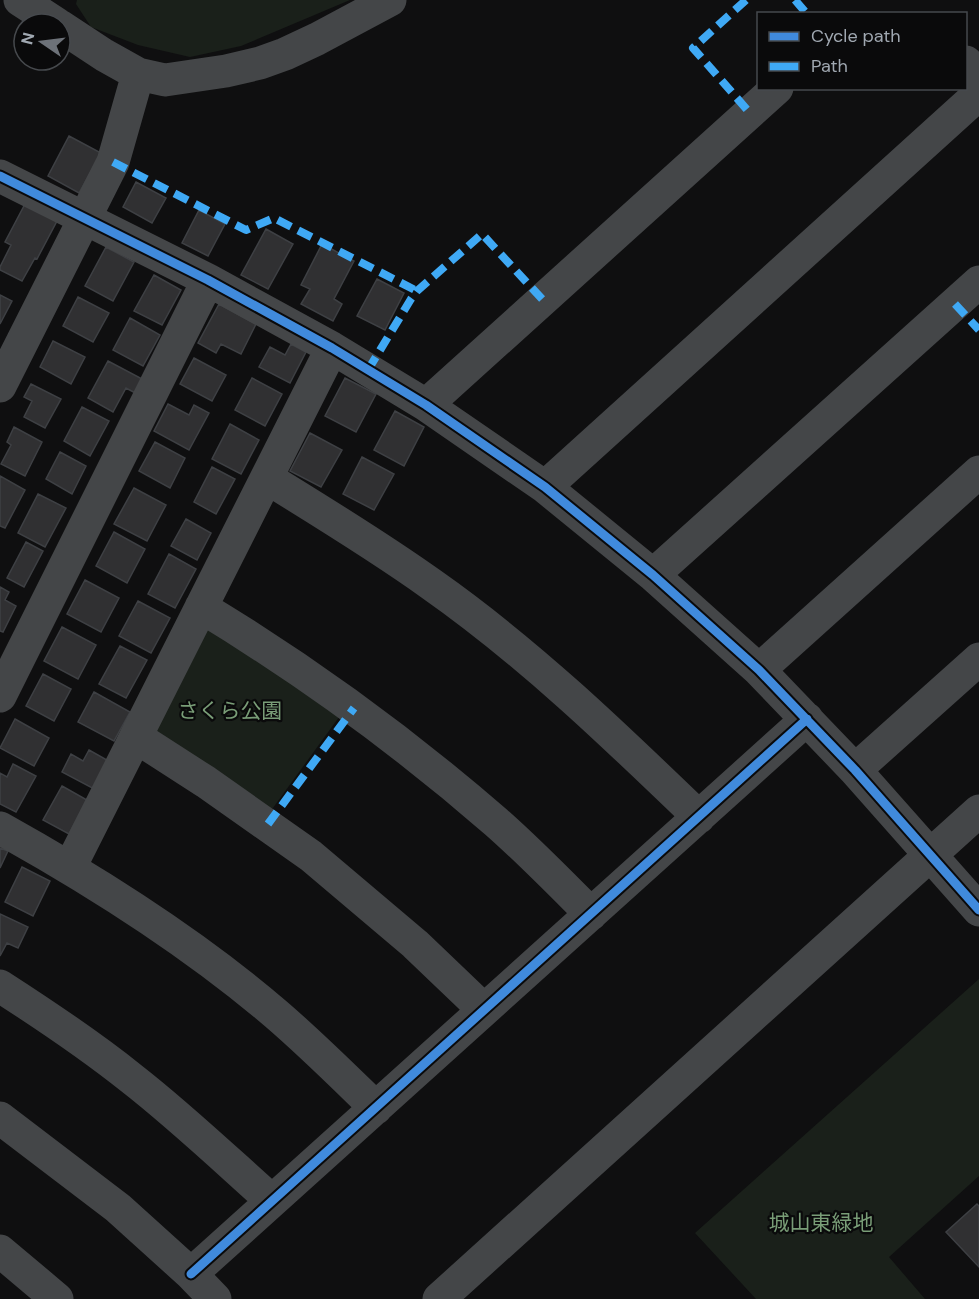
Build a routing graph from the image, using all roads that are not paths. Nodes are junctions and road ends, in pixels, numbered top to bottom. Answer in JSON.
{"nodes":[{"id":1,"x":20,"y":0,"type":"edge"},
{"id":2,"x":390,"y":0,"type":"edge"},
{"id":3,"x":38,"y":12,"type":"edge"},
{"id":4,"x":72,"y":34,"type":"edge"},
{"id":5,"x":967,"y":63,"type":"edge"},
{"id":6,"x":138,"y":74,"type":"junction"},
{"id":7,"x":979,"y":75,"type":"edge"},
{"id":8,"x":775,"y":90,"type":"edge"},
{"id":9,"x":979,"y":94,"type":"edge"},
{"id":10,"x":0,"y":176,"type":"edge"},
{"id":11,"x":84,"y":218,"type":"junction"},
{"id":12,"x":208,"y":280,"type":"junction"},
{"id":13,"x":979,"y":282,"type":"edge"},
{"id":14,"x":333,"y":348,"type":"junction"},
{"id":15,"x":0,"y":387,"type":"edge"},
{"id":16,"x":426,"y":405,"type":"junction"},
{"id":17,"x":979,"y":472,"type":"edge"},
{"id":18,"x":267,"y":478,"type":"junction"},
{"id":19,"x":545,"y":487,"type":"junction"},
{"id":20,"x":652,"y":575,"type":"junction"},
{"id":21,"x":201,"y":607,"type":"junction"},
{"id":22,"x":979,"y":659,"type":"edge"},
{"id":23,"x":759,"y":670,"type":"junction"},
{"id":24,"x":0,"y":696,"type":"edge"},
{"id":25,"x":807,"y":719,"type":"junction"},
{"id":26,"x":135,"y":737,"type":"junction"},
{"id":27,"x":855,"y":770,"type":"junction"},
{"id":28,"x":979,"y":811,"type":"edge"},
{"id":29,"x":699,"y":817,"type":"junction"},
{"id":30,"x":0,"y":828,"type":"edge"},
{"id":31,"x":930,"y":856,"type":"junction"},
{"id":32,"x":70,"y":867,"type":"junction"},
{"id":33,"x":979,"y":910,"type":"edge"},
{"id":34,"x":591,"y":914,"type":"junction"},
{"id":35,"x":0,"y":986,"type":"edge"},
{"id":36,"x":484,"y":1010,"type":"junction"},
{"id":37,"x":376,"y":1108,"type":"junction"},
{"id":38,"x":0,"y":1118,"type":"edge"},
{"id":39,"x":272,"y":1202,"type":"junction"},
{"id":40,"x":0,"y":1251,"type":"edge"},
{"id":41,"x":191,"y":1274,"type":"junction"},
{"id":42,"x":57,"y":1299,"type":"edge"},
{"id":43,"x":215,"y":1299,"type":"edge"},
{"id":44,"x":439,"y":1299,"type":"edge"}],
"edges":[{"from":1,"to":3,"type":"street"},
{"from":2,"to":6,"type":"street"},
{"from":4,"to":6,"type":"street"},
{"from":5,"to":7,"type":"street"},
{"from":6,"to":11,"type":"street"},
{"from":8,"to":16,"type":"street"},
{"from":9,"to":19,"type":"street"},
{"from":10,"to":11,"type":"street"},
{"from":11,"to":12,"type":"street"},
{"from":11,"to":15,"type":"street"},
{"from":12,"to":14,"type":"street"},
{"from":12,"to":24,"type":"street"},
{"from":13,"to":20,"type":"street"},
{"from":14,"to":16,"type":"street"},
{"from":14,"to":18,"type":"street"},
{"from":16,"to":19,"type":"street"},
{"from":17,"to":23,"type":"street"},
{"from":18,"to":21,"type":"street"},
{"from":18,"to":29,"type":"street"},
{"from":19,"to":20,"type":"street"},
{"from":20,"to":23,"type":"street"},
{"from":21,"to":26,"type":"street"},
{"from":21,"to":34,"type":"street"},
{"from":22,"to":27,"type":"street"},
{"from":23,"to":25,"type":"street"},
{"from":25,"to":27,"type":"street"},
{"from":25,"to":29,"type":"street"},
{"from":26,"to":32,"type":"street"},
{"from":26,"to":36,"type":"street"},
{"from":27,"to":31,"type":"street"},
{"from":28,"to":31,"type":"street"},
{"from":29,"to":34,"type":"street"},
{"from":30,"to":32,"type":"street"},
{"from":31,"to":33,"type":"street"},
{"from":31,"to":44,"type":"street"},
{"from":32,"to":37,"type":"street"},
{"from":34,"to":36,"type":"street"},
{"from":35,"to":39,"type":"street"},
{"from":36,"to":37,"type":"street"},
{"from":37,"to":39,"type":"street"},
{"from":38,"to":41,"type":"street"},
{"from":39,"to":41,"type":"street"},
{"from":40,"to":42,"type":"street"},
{"from":41,"to":43,"type":"street"}]}
